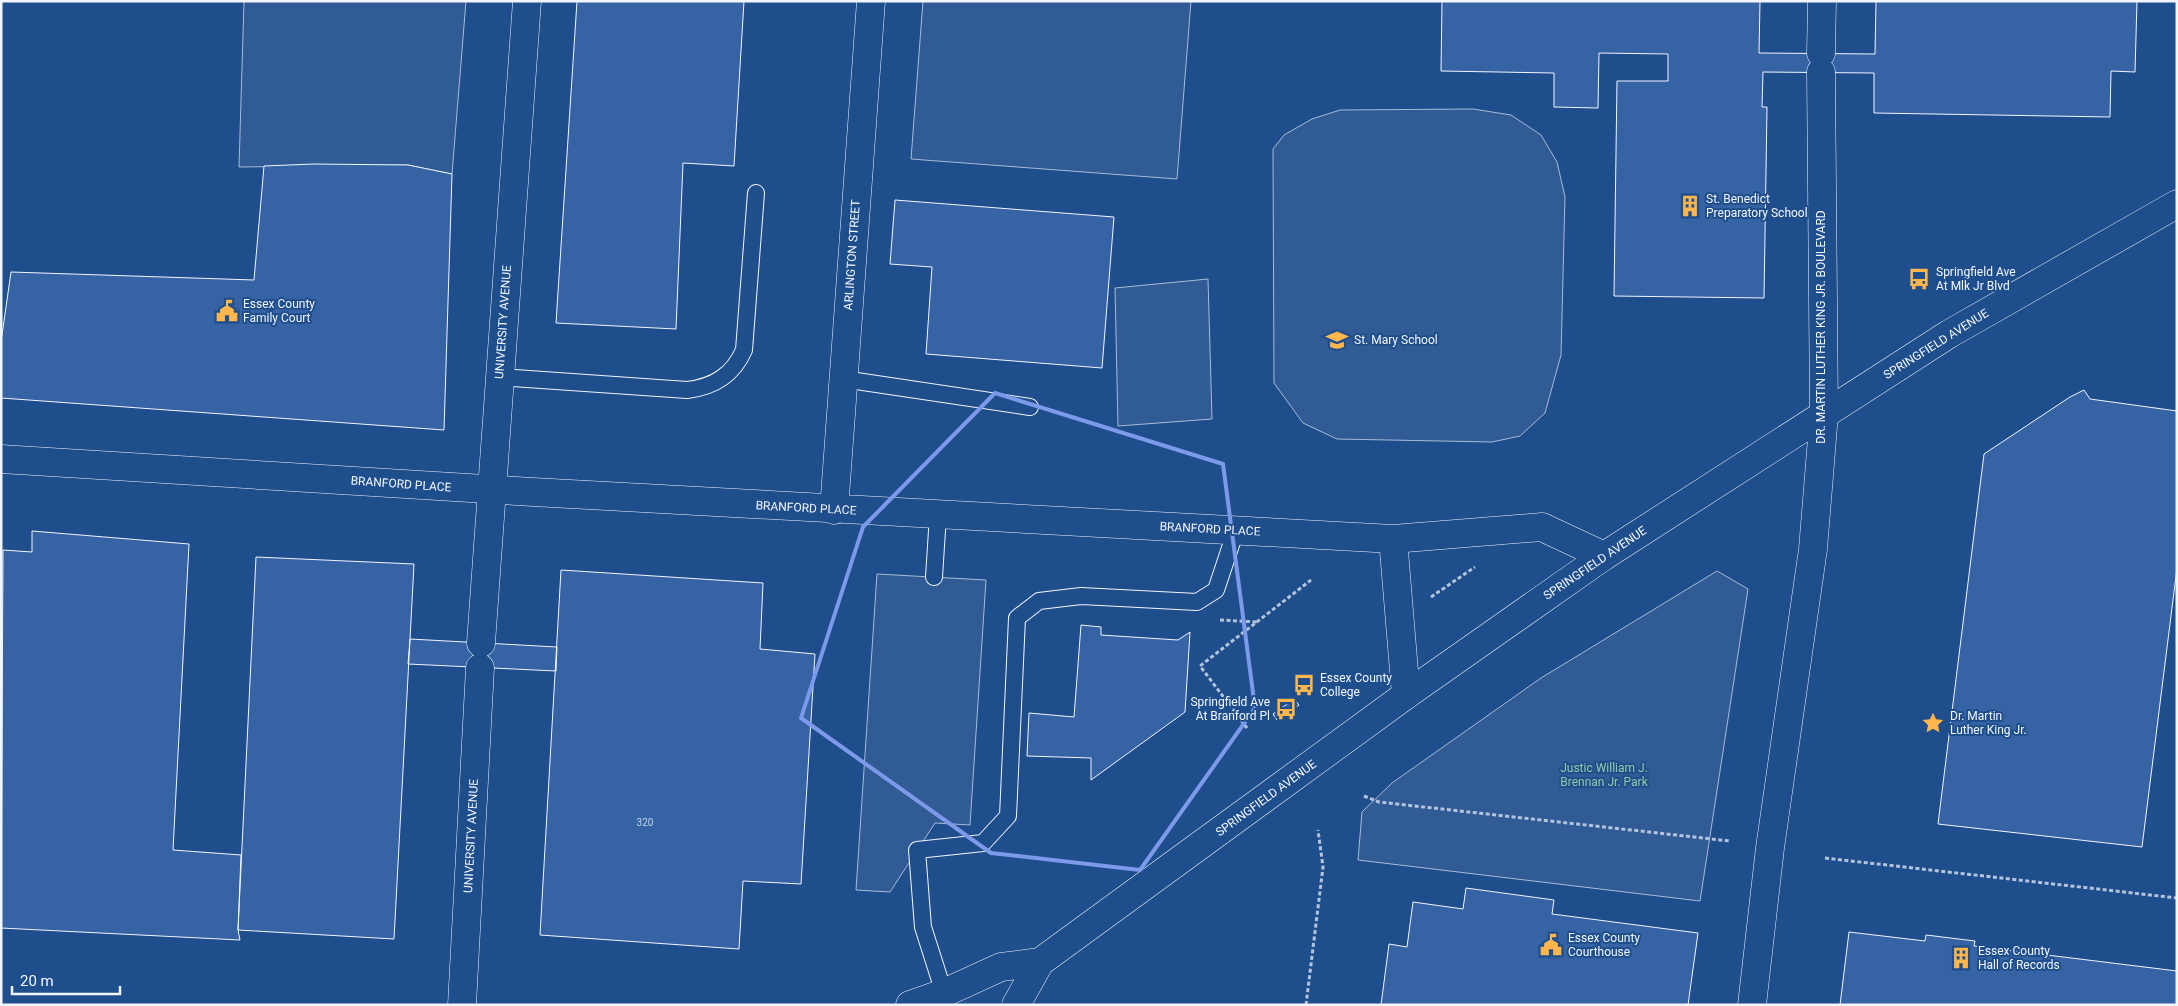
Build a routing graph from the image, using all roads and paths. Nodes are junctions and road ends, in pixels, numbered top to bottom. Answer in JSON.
{"nodes":[{"id":1,"x":527,"y":1,"type":"edge"},
{"id":2,"x":871,"y":1,"type":"edge"},
{"id":3,"x":1822,"y":1,"type":"edge"},
{"id":4,"x":756,"y":193,"type":"dead end"},
{"id":5,"x":2175,"y":207,"type":"edge"},
{"id":6,"x":499,"y":376,"type":"junction"},
{"id":7,"x":843,"y":379,"type":"junction"},
{"id":8,"x":1030,"y":407,"type":"dead end"},
{"id":9,"x":1824,"y":414,"type":"junction"},
{"id":10,"x":1,"y":459,"type":"edge"},
{"id":11,"x":492,"y":490,"type":"junction"},
{"id":12,"x":834,"y":510,"type":"junction"},
{"id":13,"x":938,"y":515,"type":"junction"},
{"id":14,"x":1236,"y":530,"type":"junction"},
{"id":15,"x":1394,"y":539,"type":"junction"},
{"id":16,"x":1604,"y":556,"type":"junction"},
{"id":17,"x":1482,"y":562,"type":"dead end"},
{"id":18,"x":934,"y":577,"type":"dead end"},
{"id":19,"x":1311,"y":580,"type":"dead end"},
{"id":20,"x":1429,"y":598,"type":"dead end"},
{"id":21,"x":1406,"y":695,"type":"junction"},
{"id":22,"x":1247,"y":728,"type":"dead end"},
{"id":23,"x":1364,"y":796,"type":"dead end"},
{"id":24,"x":1318,"y":830,"type":"dead end"},
{"id":25,"x":1730,"y":841,"type":"dead end"},
{"id":26,"x":1825,"y":858,"type":"dead end"},
{"id":27,"x":2177,"y":898,"type":"edge"},
{"id":28,"x":1040,"y":962,"type":"junction"},
{"id":29,"x":944,"y":993,"type":"junction"},
{"id":30,"x":462,"y":1005,"type":"edge"},
{"id":31,"x":910,"y":1005,"type":"edge"},
{"id":32,"x":1016,"y":1005,"type":"edge"},
{"id":33,"x":1306,"y":1005,"type":"edge"},
{"id":34,"x":1752,"y":1005,"type":"edge"}],
"edges":[{"from":1,"to":6,"type":"street","name":"UNIVERSITY AVENUE"},
{"from":2,"to":7,"type":"street","name":"ARLINGTON STREET"},
{"from":3,"to":9,"type":"street","name":"DR. MARTIN LUTHER KING JR. BOULEVARD"},
{"from":4,"to":6,"type":"lane"},
{"from":5,"to":9,"type":"street","name":"SPRINGFIELD AVENUE"},
{"from":6,"to":11,"type":"street","name":"UNIVERSITY AVENUE"},
{"from":7,"to":8,"type":"lane"},
{"from":7,"to":12,"type":"street","name":"ARLINGTON STREET"},
{"from":9,"to":16,"type":"street","name":"SPRINGFIELD AVENUE"},
{"from":9,"to":34,"type":"street","name":"DR. MARTIN LUTHER KING JR. BOULEVARD"},
{"from":10,"to":11,"type":"street","name":"BRANFORD PLACE"},
{"from":11,"to":12,"type":"street","name":"BRANFORD PLACE"},
{"from":11,"to":30,"type":"street","name":"UNIVERSITY AVENUE"},
{"from":12,"to":13,"type":"street","name":"BRANFORD PLACE"},
{"from":13,"to":14,"type":"street","name":"BRANFORD PLACE"},
{"from":13,"to":18,"type":"lane"},
{"from":14,"to":15,"type":"street","name":"BRANFORD PLACE"},
{"from":14,"to":29,"type":"lane"},
{"from":15,"to":16,"type":"street","name":"BRANFORD PLACE"},
{"from":15,"to":21,"type":"street"},
{"from":16,"to":21,"type":"street","name":"SPRINGFIELD AVENUE"},
{"from":17,"to":20,"type":"path"},
{"from":19,"to":22,"type":"path"},
{"from":21,"to":28,"type":"street","name":"SPRINGFIELD AVENUE"},
{"from":23,"to":25,"type":"path"},
{"from":24,"to":33,"type":"path"},
{"from":26,"to":27,"type":"path"},
{"from":28,"to":29,"type":"street","name":"SPRINGFIELD AVENUE"},
{"from":28,"to":32,"type":"street","name":"SPRINGFIELD AVENUE"},
{"from":29,"to":31,"type":"street","name":"SPRINGFIELD AVENUE"}]}
